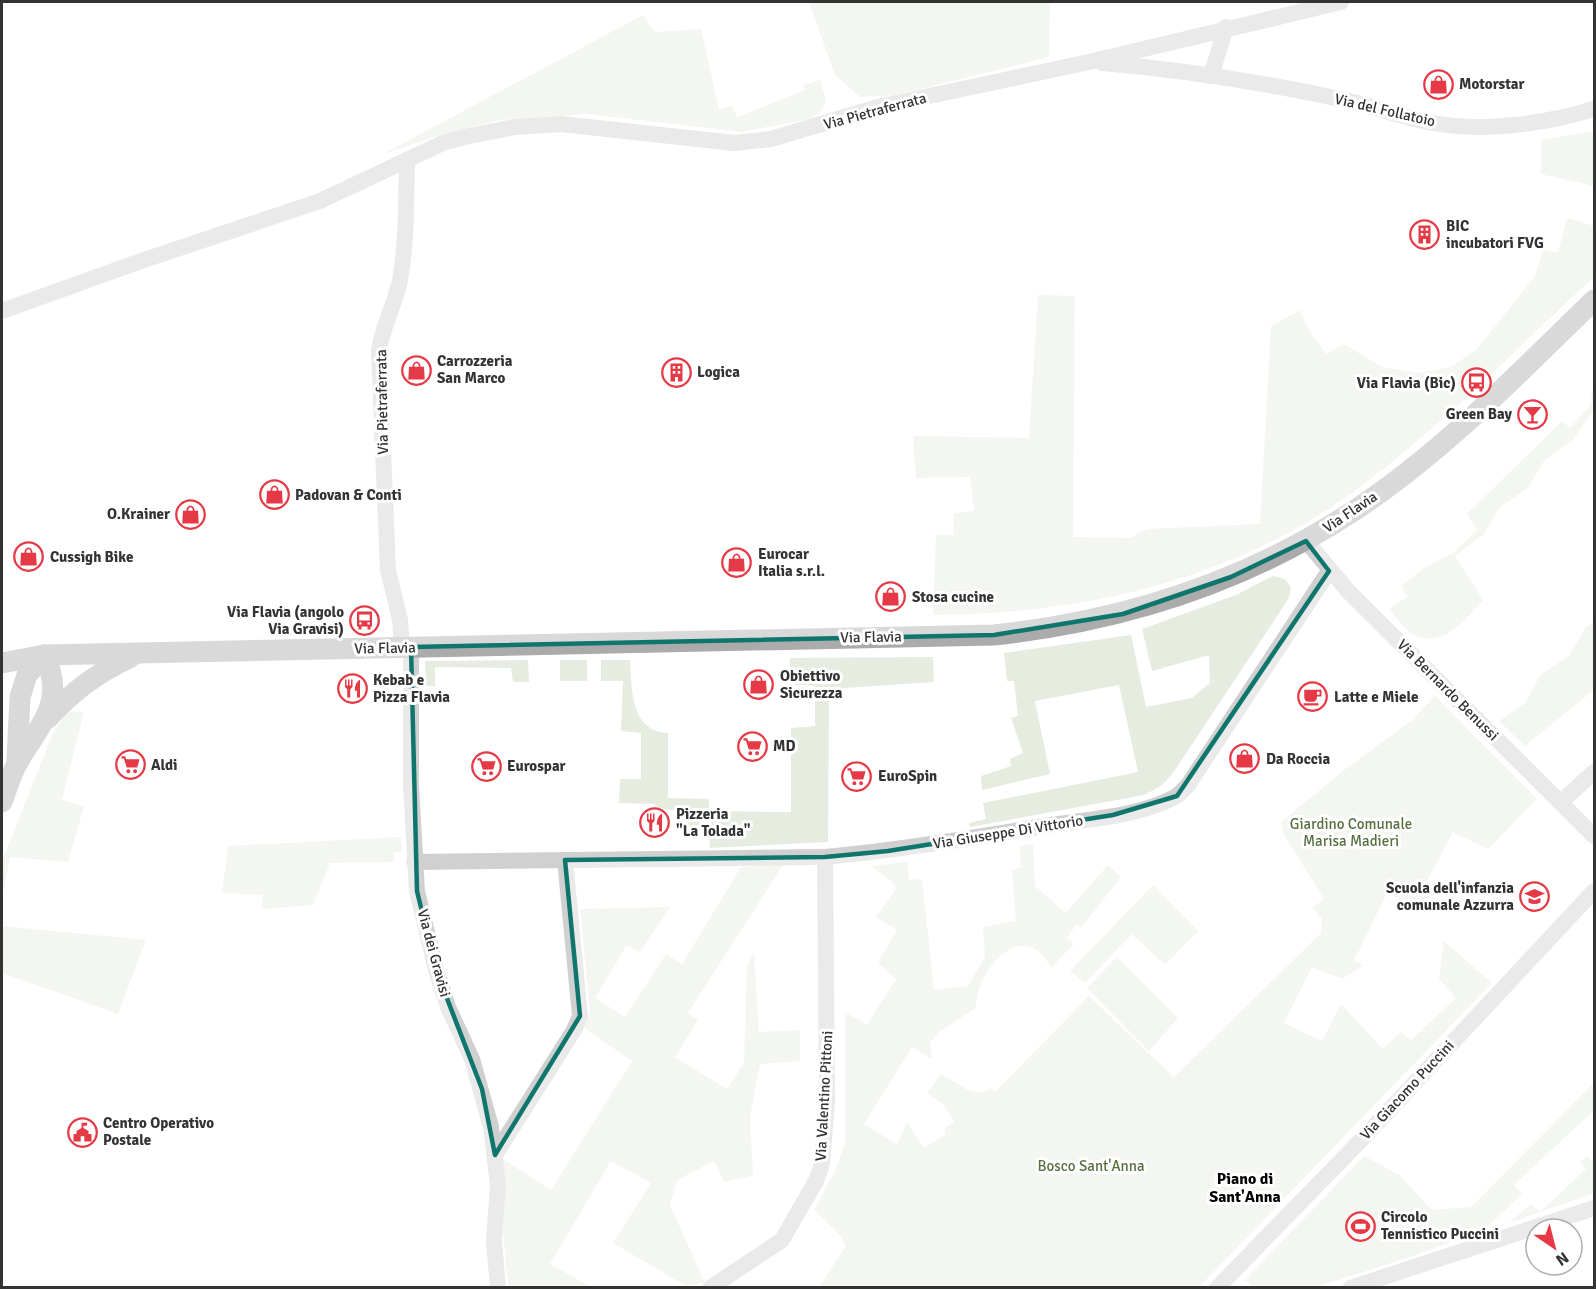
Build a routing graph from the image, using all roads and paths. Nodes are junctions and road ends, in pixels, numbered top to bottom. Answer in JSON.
{"nodes":[{"id":1,"x":1341,"y":2,"type":"edge"},
{"id":2,"x":1226,"y":27,"type":"junction"},
{"id":3,"x":1089,"y":62,"type":"junction"},
{"id":4,"x":1211,"y":76,"type":"junction"},
{"id":5,"x":1594,"y":109,"type":"edge"},
{"id":6,"x":407,"y":160,"type":"junction"},
{"id":7,"x":1594,"y":300,"type":"edge"},
{"id":8,"x":2,"y":311,"type":"edge"},
{"id":9,"x":1306,"y":541,"type":"junction"},
{"id":10,"x":1329,"y":571,"type":"junction"},
{"id":11,"x":407,"y":647,"type":"junction"},
{"id":12,"x":2,"y":650,"type":"edge"},
{"id":13,"x":140,"y":653,"type":"junction"},
{"id":14,"x":44,"y":655,"type":"junction"},
{"id":15,"x":2,"y":663,"type":"edge"},
{"id":16,"x":2,"y":697,"type":"edge"},
{"id":17,"x":20,"y":720,"type":"junction"},
{"id":18,"x":43,"y":722,"type":"junction"},
{"id":19,"x":17,"y":764,"type":"junction"},
{"id":20,"x":1594,"y":772,"type":"edge"},
{"id":21,"x":2,"y":802,"type":"edge"},
{"id":22,"x":1561,"y":802,"type":"junction"},
{"id":23,"x":1594,"y":836,"type":"edge"},
{"id":24,"x":825,"y":857,"type":"junction"},
{"id":25,"x":565,"y":860,"type":"junction"},
{"id":26,"x":414,"y":862,"type":"junction"},
{"id":27,"x":1594,"y":891,"type":"edge"},
{"id":28,"x":495,"y":1155,"type":"junction"},
{"id":29,"x":1594,"y":1208,"type":"edge"},
{"id":30,"x":498,"y":1287,"type":"edge"},
{"id":31,"x":710,"y":1287,"type":"edge"},
{"id":32,"x":1217,"y":1287,"type":"edge"},
{"id":33,"x":1350,"y":1287,"type":"edge"}],
"edges":[{"from":1,"to":2,"type":"street","name":"Via Pietraferrata"},
{"from":2,"to":3,"type":"street","name":"Via Pietraferrata"},
{"from":2,"to":4,"type":"street"},
{"from":3,"to":4,"type":"street","name":"Via del Follatoio"},
{"from":3,"to":6,"type":"street","name":"Via Pietraferrata"},
{"from":4,"to":5,"type":"street","name":"Via del Follatoio"},
{"from":6,"to":8,"type":"street","name":"Via Pietraferrata"},
{"from":6,"to":11,"type":"street","name":"Via Pietraferrata"},
{"from":7,"to":9,"type":"main road","name":"Via Flavia"},
{"from":9,"to":10,"type":"street","name":"Via Bernardo Benussi"},
{"from":9,"to":11,"type":"main road","name":"Via Flavia"},
{"from":10,"to":22,"type":"street","name":"Via Bernardo Benussi"},
{"from":10,"to":24,"type":"street","name":"Via Giuseppe Di Vittorio"},
{"from":11,"to":13,"type":"main road","name":"Via Flavia"},
{"from":11,"to":26,"type":"street","name":"Via dei Gravisi"},
{"from":12,"to":14,"type":"main road","name":"Via Flavia"},
{"from":13,"to":14,"type":"main road","name":"Via Flavia"},
{"from":13,"to":18,"type":"main road"},
{"from":14,"to":15,"type":"main road","name":"Via Flavia"},
{"from":14,"to":17,"type":"main road"},
{"from":14,"to":18,"type":"main road"},
{"from":16,"to":17,"type":"main road"},
{"from":17,"to":19,"type":"main road"},
{"from":18,"to":19,"type":"main road"},
{"from":19,"to":21,"type":"main road"},
{"from":20,"to":22,"type":"street"},
{"from":22,"to":23,"type":"street","name":"Via Bernardo Benussi"},
{"from":24,"to":25,"type":"street","name":"Via Giuseppe Di Vittorio"},
{"from":24,"to":31,"type":"street","name":"Via Valentino Pittoni"},
{"from":25,"to":26,"type":"street","name":"Via Giuseppe Di Vittorio"},
{"from":25,"to":28,"type":"street"},
{"from":26,"to":28,"type":"street","name":"Via dei Gravisi"},
{"from":27,"to":32,"type":"street","name":"Via Giacomo Puccini"},
{"from":28,"to":30,"type":"street","name":"Via dei Gravisi"},
{"from":29,"to":33,"type":"street"}]}
